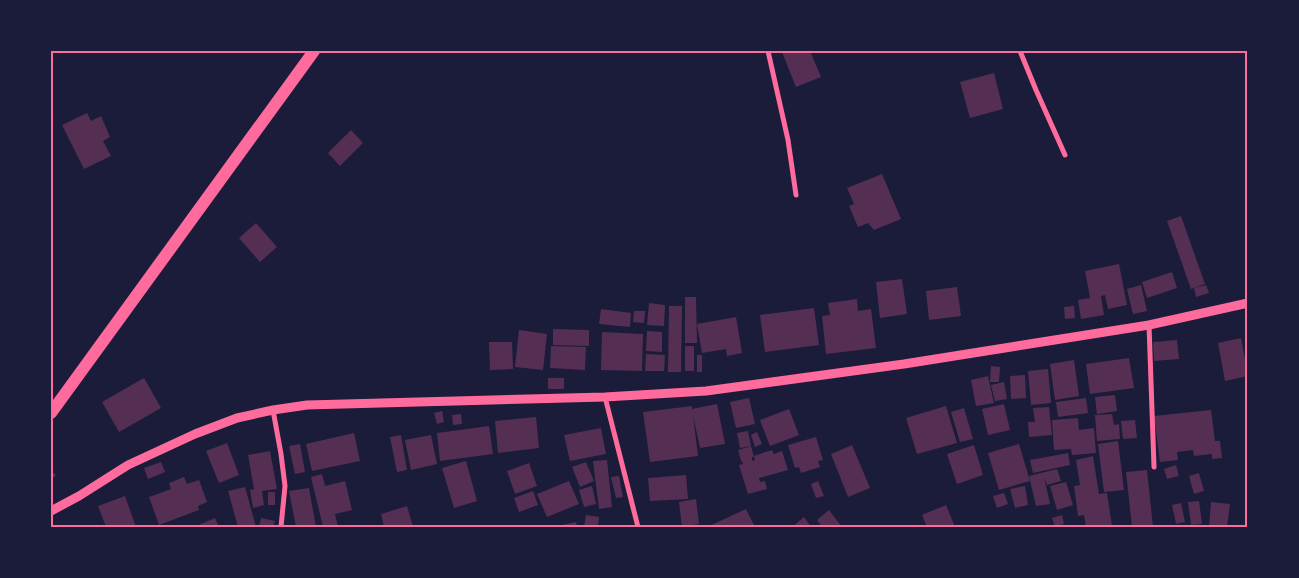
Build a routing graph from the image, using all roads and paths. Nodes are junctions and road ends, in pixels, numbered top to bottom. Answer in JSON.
{"nodes":[{"id":1,"x":314,"y":51,"type":"edge"},
{"id":2,"x":768,"y":51,"type":"edge"},
{"id":3,"x":1020,"y":51,"type":"edge"},
{"id":4,"x":1065,"y":155,"type":"dead end"},
{"id":5,"x":796,"y":195,"type":"dead end"},
{"id":6,"x":1248,"y":303,"type":"edge"},
{"id":7,"x":1148,"y":325,"type":"junction"},
{"id":8,"x":605,"y":397,"type":"junction"},
{"id":9,"x":273,"y":410,"type":"junction"},
{"id":10,"x":51,"y":413,"type":"edge"},
{"id":11,"x":1154,"y":467,"type":"dead end"},
{"id":12,"x":51,"y":512,"type":"edge"},
{"id":13,"x":281,"y":527,"type":"edge"},
{"id":14,"x":638,"y":527,"type":"edge"}],
"edges":[{"from":1,"to":10,"type":"main road"},
{"from":2,"to":5,"type":"street"},
{"from":3,"to":4,"type":"street"},
{"from":6,"to":7,"type":"street"},
{"from":7,"to":8,"type":"street"},
{"from":7,"to":11,"type":"street"},
{"from":8,"to":9,"type":"street"},
{"from":8,"to":14,"type":"street"},
{"from":9,"to":12,"type":"street"},
{"from":9,"to":13,"type":"street"}]}
